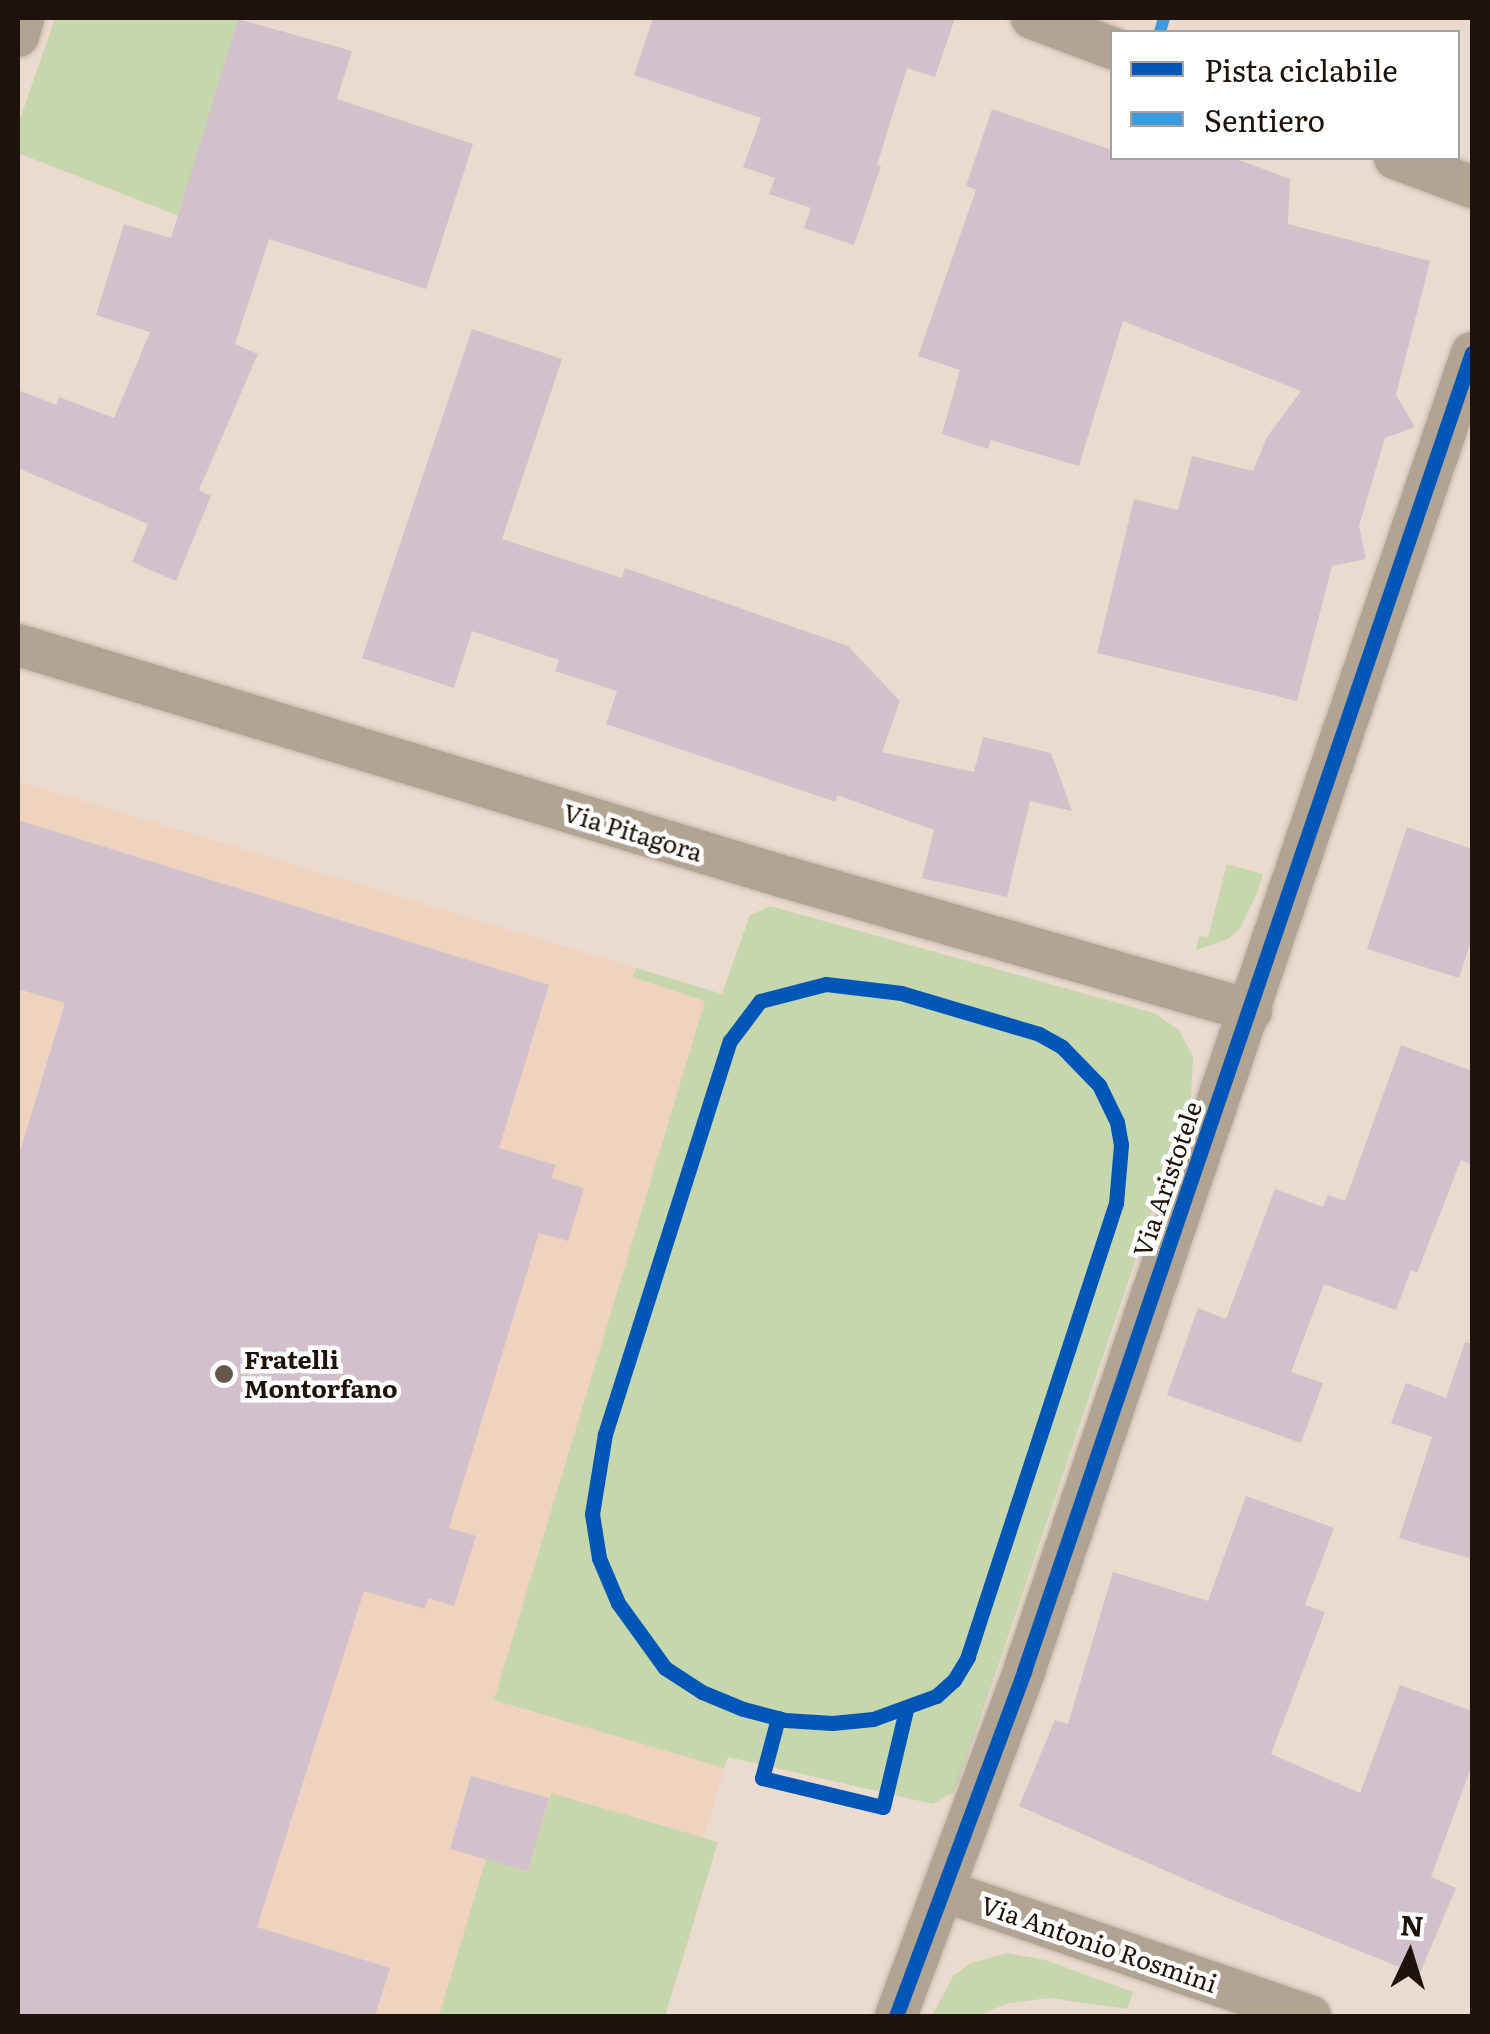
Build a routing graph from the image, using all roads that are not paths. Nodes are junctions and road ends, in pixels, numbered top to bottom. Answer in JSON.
{"nodes":[{"id":1,"x":23,"y":18,"type":"edge"},
{"id":2,"x":1032,"y":18,"type":"edge"},
{"id":3,"x":18,"y":36,"type":"edge"},
{"id":4,"x":1110,"y":47,"type":"edge"},
{"id":5,"x":1400,"y":160,"type":"edge"},
{"id":6,"x":1472,"y":187,"type":"edge"},
{"id":7,"x":1472,"y":353,"type":"edge"},
{"id":8,"x":18,"y":644,"type":"edge"},
{"id":9,"x":1251,"y":1012,"type":"junction"},
{"id":10,"x":944,"y":1891,"type":"junction"},
{"id":11,"x":896,"y":2016,"type":"edge"},
{"id":12,"x":1310,"y":2016,"type":"edge"}],
"edges":[{"from":1,"to":3,"type":"street"},
{"from":2,"to":4,"type":"street"},
{"from":5,"to":6,"type":"street"},
{"from":7,"to":9,"type":"street","name":"Via Aristotele"},
{"from":8,"to":9,"type":"street","name":"Via Pitagora"},
{"from":9,"to":10,"type":"street","name":"Via Aristotele"},
{"from":10,"to":11,"type":"street","name":"Via Aristotele"},
{"from":10,"to":12,"type":"street","name":"Via Antonio Rosmini"}]}
